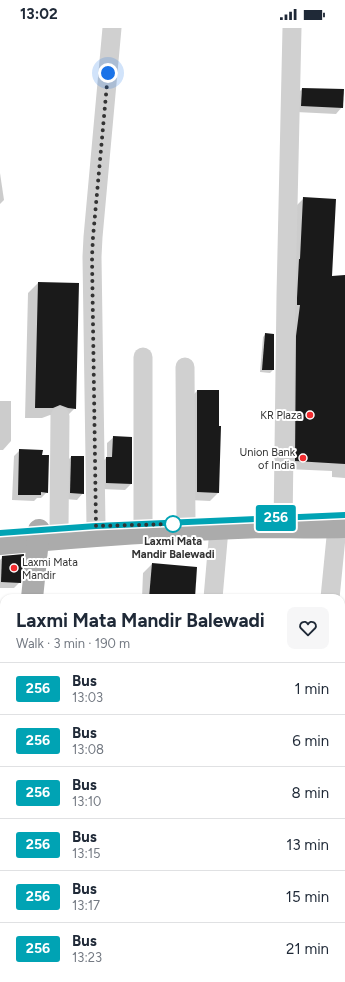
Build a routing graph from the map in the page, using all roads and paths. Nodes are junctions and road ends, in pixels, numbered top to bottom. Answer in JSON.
{"nodes":[{"id":1,"x":112,"y":28,"type":"edge"},
{"id":2,"x":292,"y":28,"type":"edge"},
{"id":3,"x":142,"y":357,"type":"dead end"},
{"id":4,"x":185,"y":367,"type":"dead end"},
{"id":5,"x":60,"y":416,"type":"dead end"},
{"id":6,"x":186,"y":523,"type":"junction"},
{"id":7,"x":283,"y":523,"type":"junction"},
{"id":8,"x":342,"y":523,"type":"edge"},
{"id":9,"x":143,"y":525,"type":"junction"},
{"id":10,"x":96,"y":526,"type":"junction"},
{"id":11,"x":219,"y":530,"type":"junction"},
{"id":12,"x":0,"y":533,"type":"edge"},
{"id":13,"x":45,"y":533,"type":"junction"},
{"id":14,"x":0,"y":544,"type":"edge"},
{"id":15,"x":33,"y":594,"type":"edge"},
{"id":16,"x":213,"y":594,"type":"edge"},
{"id":17,"x":331,"y":594,"type":"edge"}],
"edges":[{"from":1,"to":10,"type":"street"},
{"from":2,"to":7,"type":"street"},
{"from":3,"to":9,"type":"street"},
{"from":4,"to":6,"type":"street"},
{"from":5,"to":13,"type":"street"},
{"from":6,"to":7,"type":"main road"},
{"from":6,"to":9,"type":"main road"},
{"from":7,"to":8,"type":"main road"},
{"from":7,"to":11,"type":"main road"},
{"from":8,"to":17,"type":"street"},
{"from":9,"to":10,"type":"main road"},
{"from":10,"to":13,"type":"main road"},
{"from":11,"to":13,"type":"main road"},
{"from":11,"to":16,"type":"street"},
{"from":12,"to":13,"type":"main road"},
{"from":13,"to":14,"type":"main road"},
{"from":13,"to":15,"type":"main road"}]}
